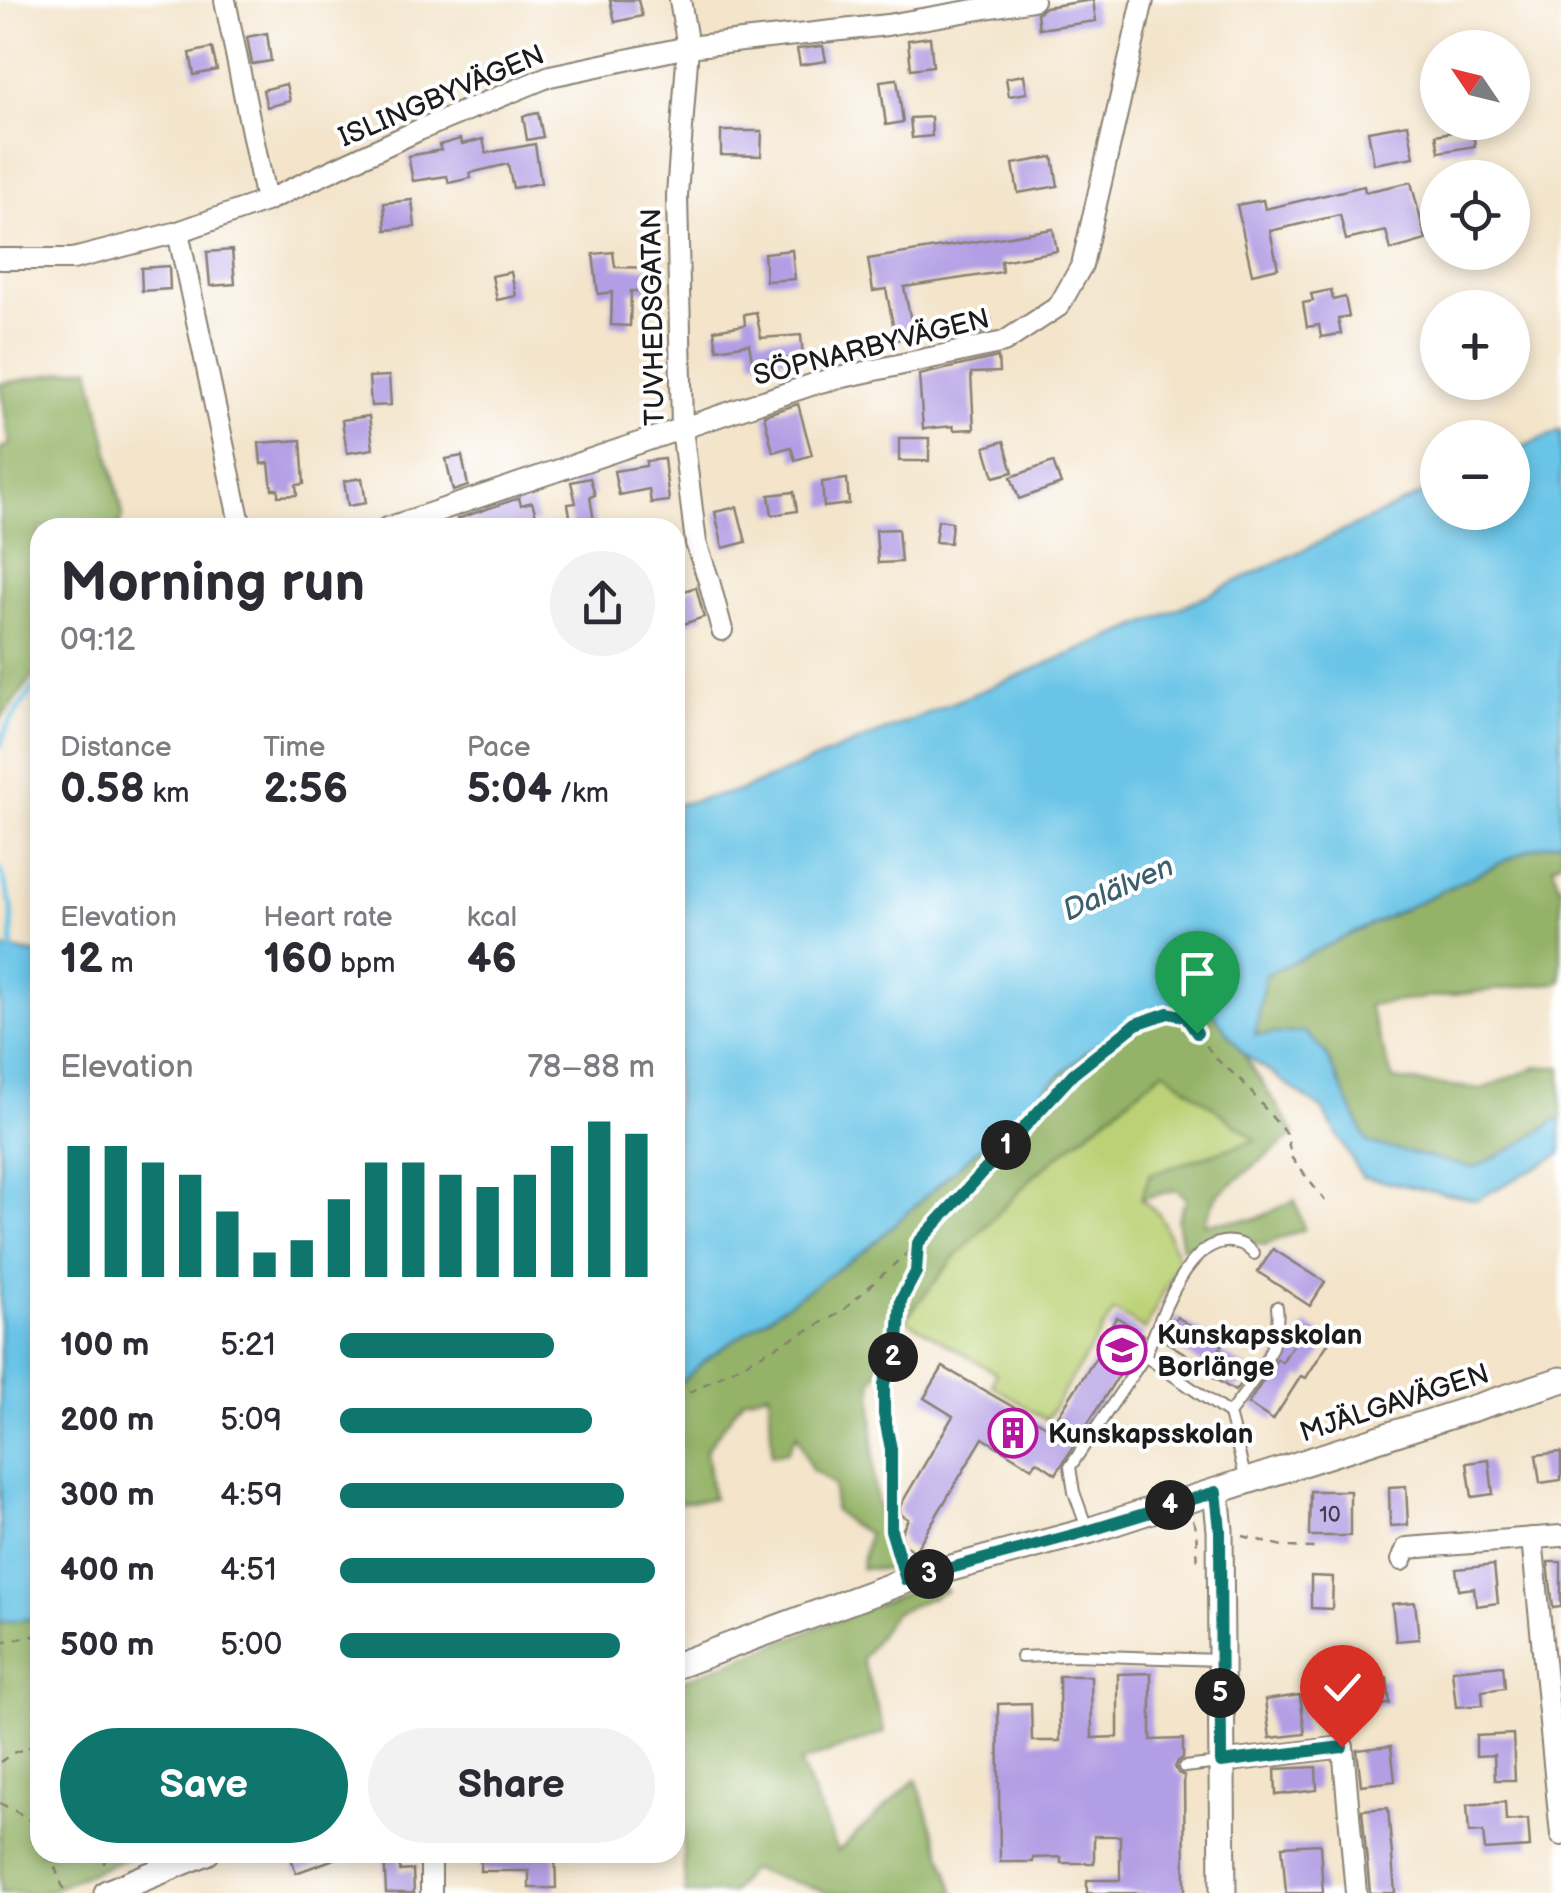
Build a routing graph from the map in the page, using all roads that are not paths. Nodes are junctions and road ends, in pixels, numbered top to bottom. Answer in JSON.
{"nodes":[{"id":1,"x":225,"y":0,"type":"edge"},
{"id":2,"x":680,"y":0,"type":"edge"},
{"id":3,"x":1033,"y":0,"type":"edge"},
{"id":4,"x":1143,"y":0,"type":"edge"},
{"id":5,"x":688,"y":48,"type":"junction"},
{"id":6,"x":266,"y":202,"type":"junction"},
{"id":7,"x":178,"y":232,"type":"junction"},
{"id":8,"x":0,"y":258,"type":"edge"},
{"id":9,"x":682,"y":428,"type":"junction"},
{"id":10,"x":239,"y":518,"type":"edge"},
{"id":11,"x":416,"y":518,"type":"edge"},
{"id":12,"x":722,"y":630,"type":"dead end"},
{"id":13,"x":1254,"y":1254,"type":"dead end"},
{"id":14,"x":1277,"y":1307,"type":"dead end"},
{"id":15,"x":898,"y":1340,"type":"road end"},
{"id":16,"x":1145,"y":1356,"type":"junction"},
{"id":17,"x":1561,"y":1380,"type":"edge"},
{"id":18,"x":1229,"y":1414,"type":"junction"},
{"id":19,"x":1246,"y":1481,"type":"junction"},
{"id":20,"x":1216,"y":1492,"type":"junction"},
{"id":21,"x":1088,"y":1531,"type":"junction"},
{"id":22,"x":1561,"y":1536,"type":"edge"},
{"id":23,"x":1532,"y":1538,"type":"junction"},
{"id":24,"x":1402,"y":1560,"type":"dead end"},
{"id":25,"x":906,"y":1580,"type":"junction"},
{"id":26,"x":1020,"y":1658,"type":"dead end"},
{"id":27,"x":1220,"y":1660,"type":"junction"},
{"id":28,"x":685,"y":1662,"type":"edge"},
{"id":29,"x":1221,"y":1762,"type":"junction"},
{"id":30,"x":1184,"y":1767,"type":"dead end"},
{"id":31,"x":1561,"y":1836,"type":"edge"},
{"id":32,"x":182,"y":1863,"type":"edge"},
{"id":33,"x":431,"y":1863,"type":"edge"},
{"id":34,"x":120,"y":1891,"type":"edge"},
{"id":35,"x":431,"y":1893,"type":"edge"},
{"id":36,"x":1223,"y":1893,"type":"edge"},
{"id":37,"x":1356,"y":1893,"type":"edge"}],
"edges":[{"from":1,"to":6,"type":"street"},
{"from":2,"to":5,"type":"street","name":"TUVHEDSGATAN"},
{"from":3,"to":5,"type":"street","name":"ISLINGBYVÄGEN"},
{"from":4,"to":9,"type":"street","name":"SÖPNARBYVÄGEN"},
{"from":5,"to":6,"type":"street","name":"ISLINGBYVÄGEN"},
{"from":5,"to":9,"type":"street","name":"TUVHEDSGATAN"},
{"from":6,"to":7,"type":"street","name":"ISLINGBYVÄGEN"},
{"from":7,"to":8,"type":"street","name":"ISLINGBYVÄGEN"},
{"from":7,"to":10,"type":"street"},
{"from":9,"to":11,"type":"street","name":"SÖPNARBYVÄGEN"},
{"from":9,"to":12,"type":"street","name":"TUVHEDSGATAN"},
{"from":13,"to":16,"type":"lane"},
{"from":14,"to":18,"type":"lane"},
{"from":15,"to":25,"type":"lane"},
{"from":16,"to":18,"type":"lane"},
{"from":16,"to":21,"type":"lane"},
{"from":17,"to":19,"type":"street","name":"MJÄLGAVÄGEN"},
{"from":18,"to":19,"type":"lane"},
{"from":19,"to":20,"type":"street","name":"MJÄLGAVÄGEN"},
{"from":20,"to":21,"type":"street","name":"MJÄLGAVÄGEN"},
{"from":20,"to":27,"type":"street"},
{"from":21,"to":25,"type":"street","name":"MJÄLGAVÄGEN"},
{"from":22,"to":23,"type":"street"},
{"from":23,"to":24,"type":"street"},
{"from":23,"to":31,"type":"street"},
{"from":25,"to":28,"type":"street","name":"MJÄLGAVÄGEN"},
{"from":26,"to":27,"type":"lane"},
{"from":27,"to":29,"type":"street"},
{"from":29,"to":30,"type":"lane"},
{"from":29,"to":36,"type":"street"},
{"from":29,"to":37,"type":"street"},
{"from":32,"to":34,"type":"street"},
{"from":33,"to":35,"type":"street"}]}
